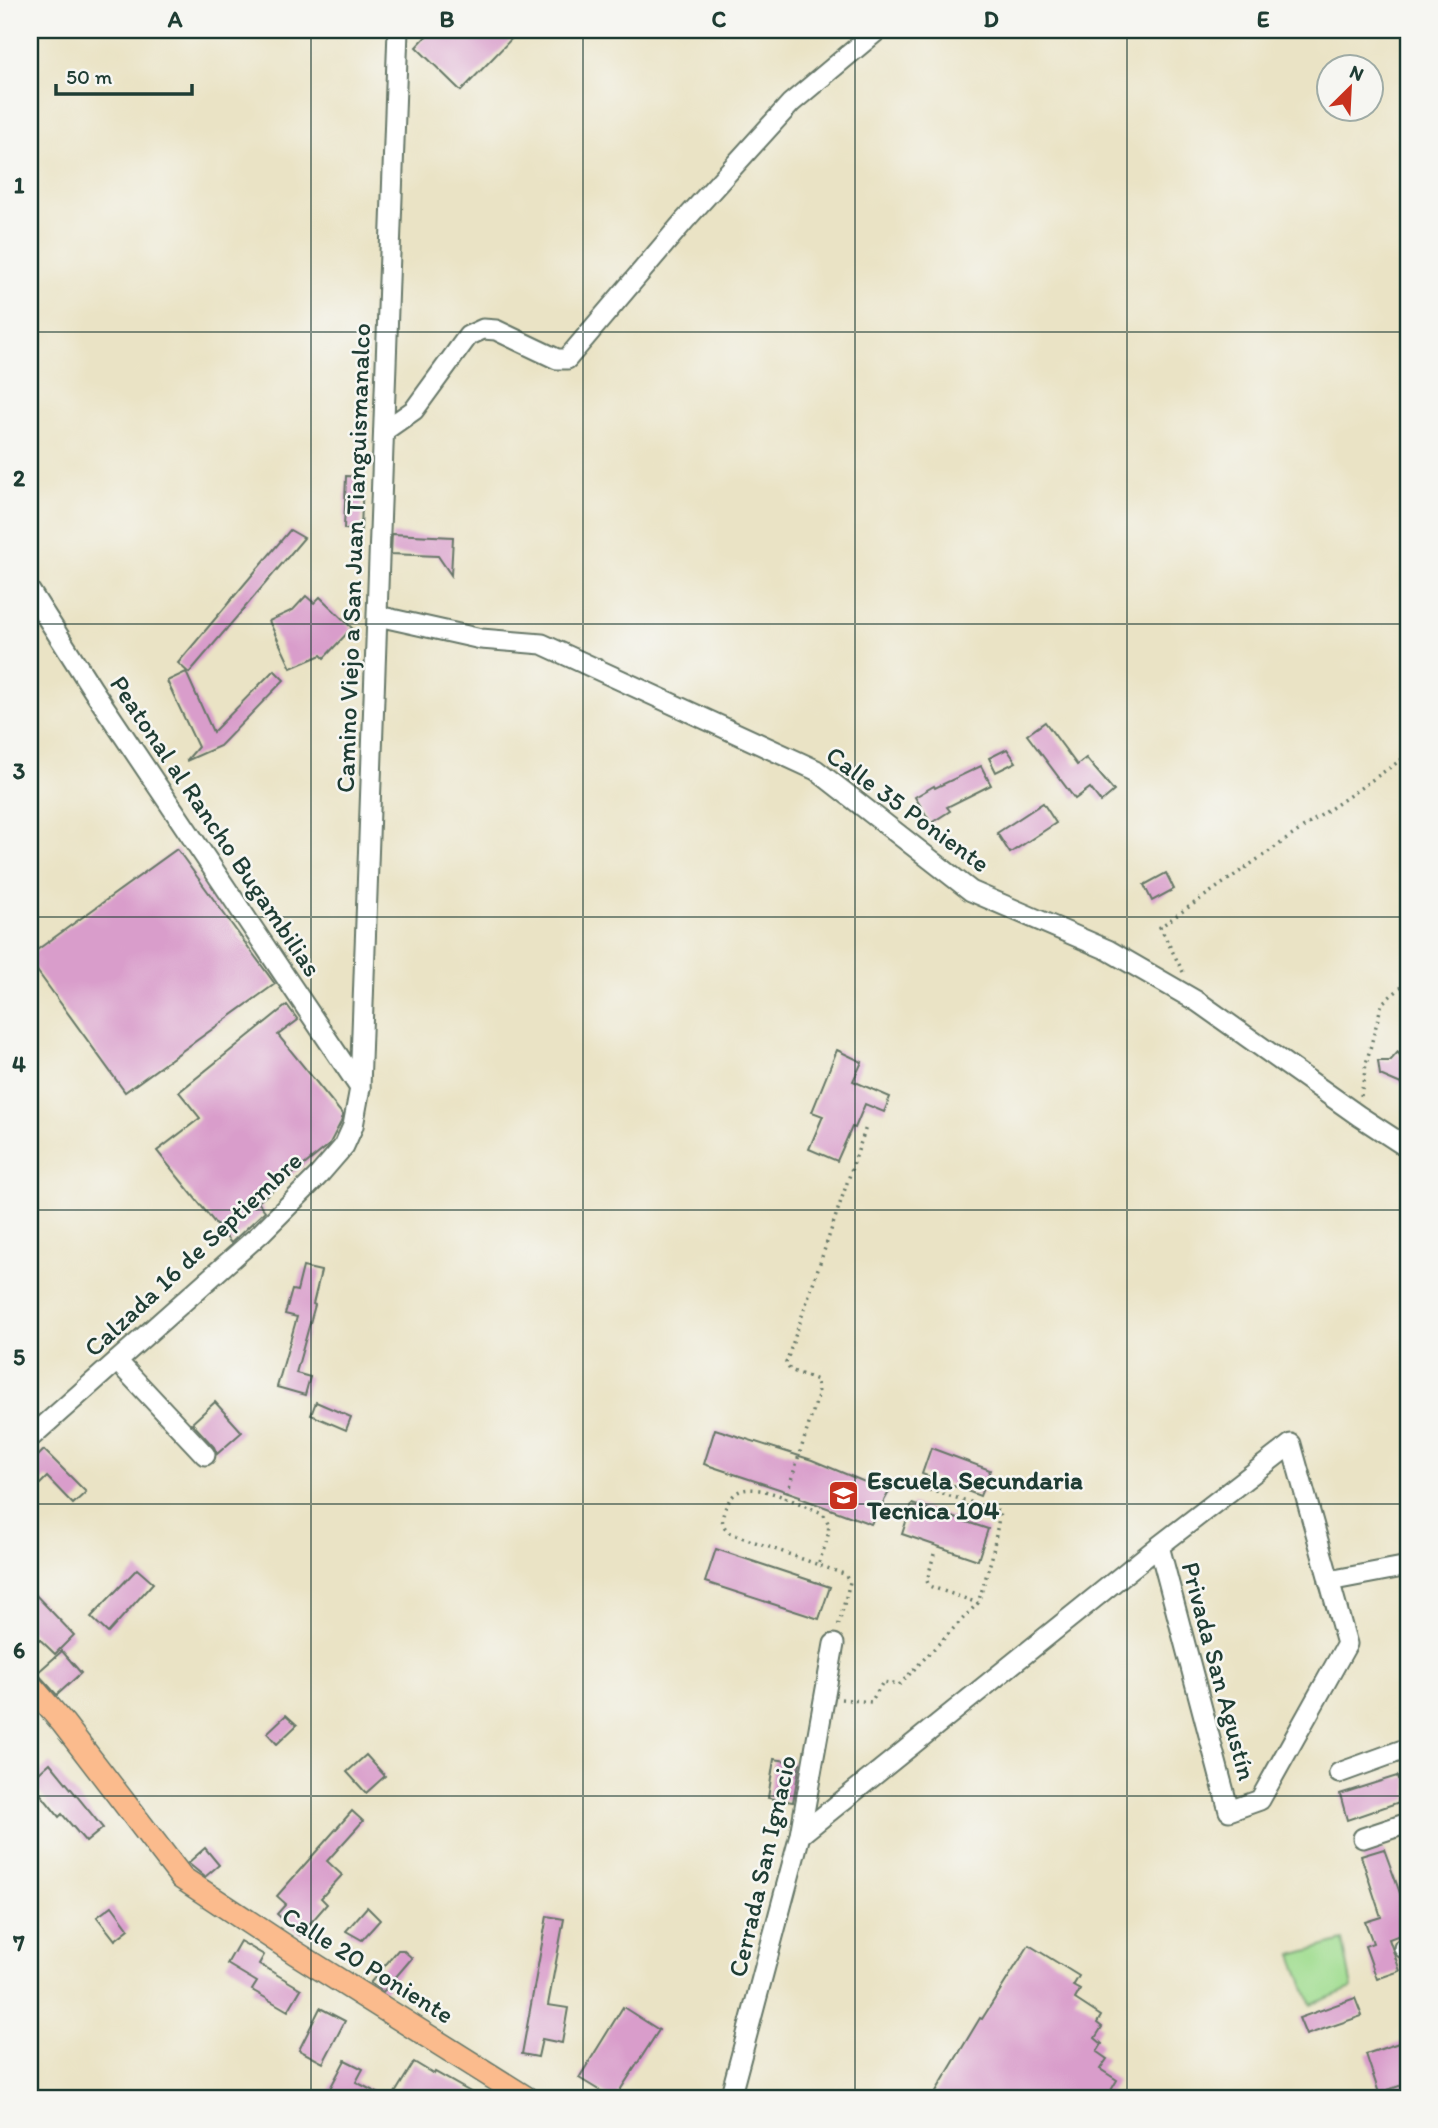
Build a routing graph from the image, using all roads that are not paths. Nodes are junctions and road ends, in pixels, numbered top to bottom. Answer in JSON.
{"nodes":[{"id":1,"x":398,"y":30,"type":"edge"},
{"id":2,"x":878,"y":30,"type":"edge"},
{"id":3,"x":384,"y":431,"type":"junction"},
{"id":4,"x":30,"y":591,"type":"edge"},
{"id":5,"x":378,"y":616,"type":"junction"},
{"id":6,"x":360,"y":1088,"type":"junction"},
{"id":7,"x":1408,"y":1148,"type":"edge"},
{"id":8,"x":117,"y":1360,"type":"junction"},
{"id":9,"x":30,"y":1438,"type":"edge"},
{"id":10,"x":205,"y":1455,"type":"dead end"},
{"id":11,"x":1159,"y":1546,"type":"junction"},
{"id":12,"x":1408,"y":1566,"type":"edge"},
{"id":13,"x":1329,"y":1581,"type":"junction"},
{"id":14,"x":834,"y":1644,"type":"road end"},
{"id":15,"x":30,"y":1685,"type":"edge"},
{"id":16,"x":1408,"y":1748,"type":"edge"},
{"id":17,"x":1339,"y":1773,"type":"dead end"},
{"id":18,"x":1408,"y":1823,"type":"edge"},
{"id":19,"x":800,"y":1835,"type":"junction"},
{"id":20,"x":1363,"y":1838,"type":"dead end"},
{"id":21,"x":526,"y":2098,"type":"edge"},
{"id":22,"x":730,"y":2098,"type":"edge"}],
"edges":[{"from":1,"to":3,"type":"street","name":"Camino Viejo a San Juan Tianguismanalco"},
{"from":2,"to":3,"type":"street"},
{"from":3,"to":5,"type":"street","name":"Camino Viejo a San Juan Tianguismanalco"},
{"from":4,"to":6,"type":"street","name":"Peatonal al Rancho Bugambilias"},
{"from":5,"to":6,"type":"street","name":"Camino Viejo a San Juan Tianguismanalco"},
{"from":5,"to":7,"type":"street","name":"Calle 35 Poniente"},
{"from":6,"to":8,"type":"street","name":"Calzada 16 de Septiembre"},
{"from":8,"to":9,"type":"street","name":"Calzada 16 de Septiembre"},
{"from":8,"to":10,"type":"street"},
{"from":11,"to":13,"type":"street","name":"Privada San Agustín"},
{"from":11,"to":13,"type":"street","name":"Privada San Agustín"},
{"from":11,"to":19,"type":"street","name":"Privada San Agustín"},
{"from":12,"to":13,"type":"street"},
{"from":14,"to":19,"type":"street","name":"Cerrada San Ignacio"},
{"from":15,"to":21,"type":"main road","name":"Calle 20 Poniente"},
{"from":16,"to":17,"type":"street"},
{"from":18,"to":20,"type":"street"},
{"from":19,"to":22,"type":"street","name":"Cerrada San Ignacio"}]}
